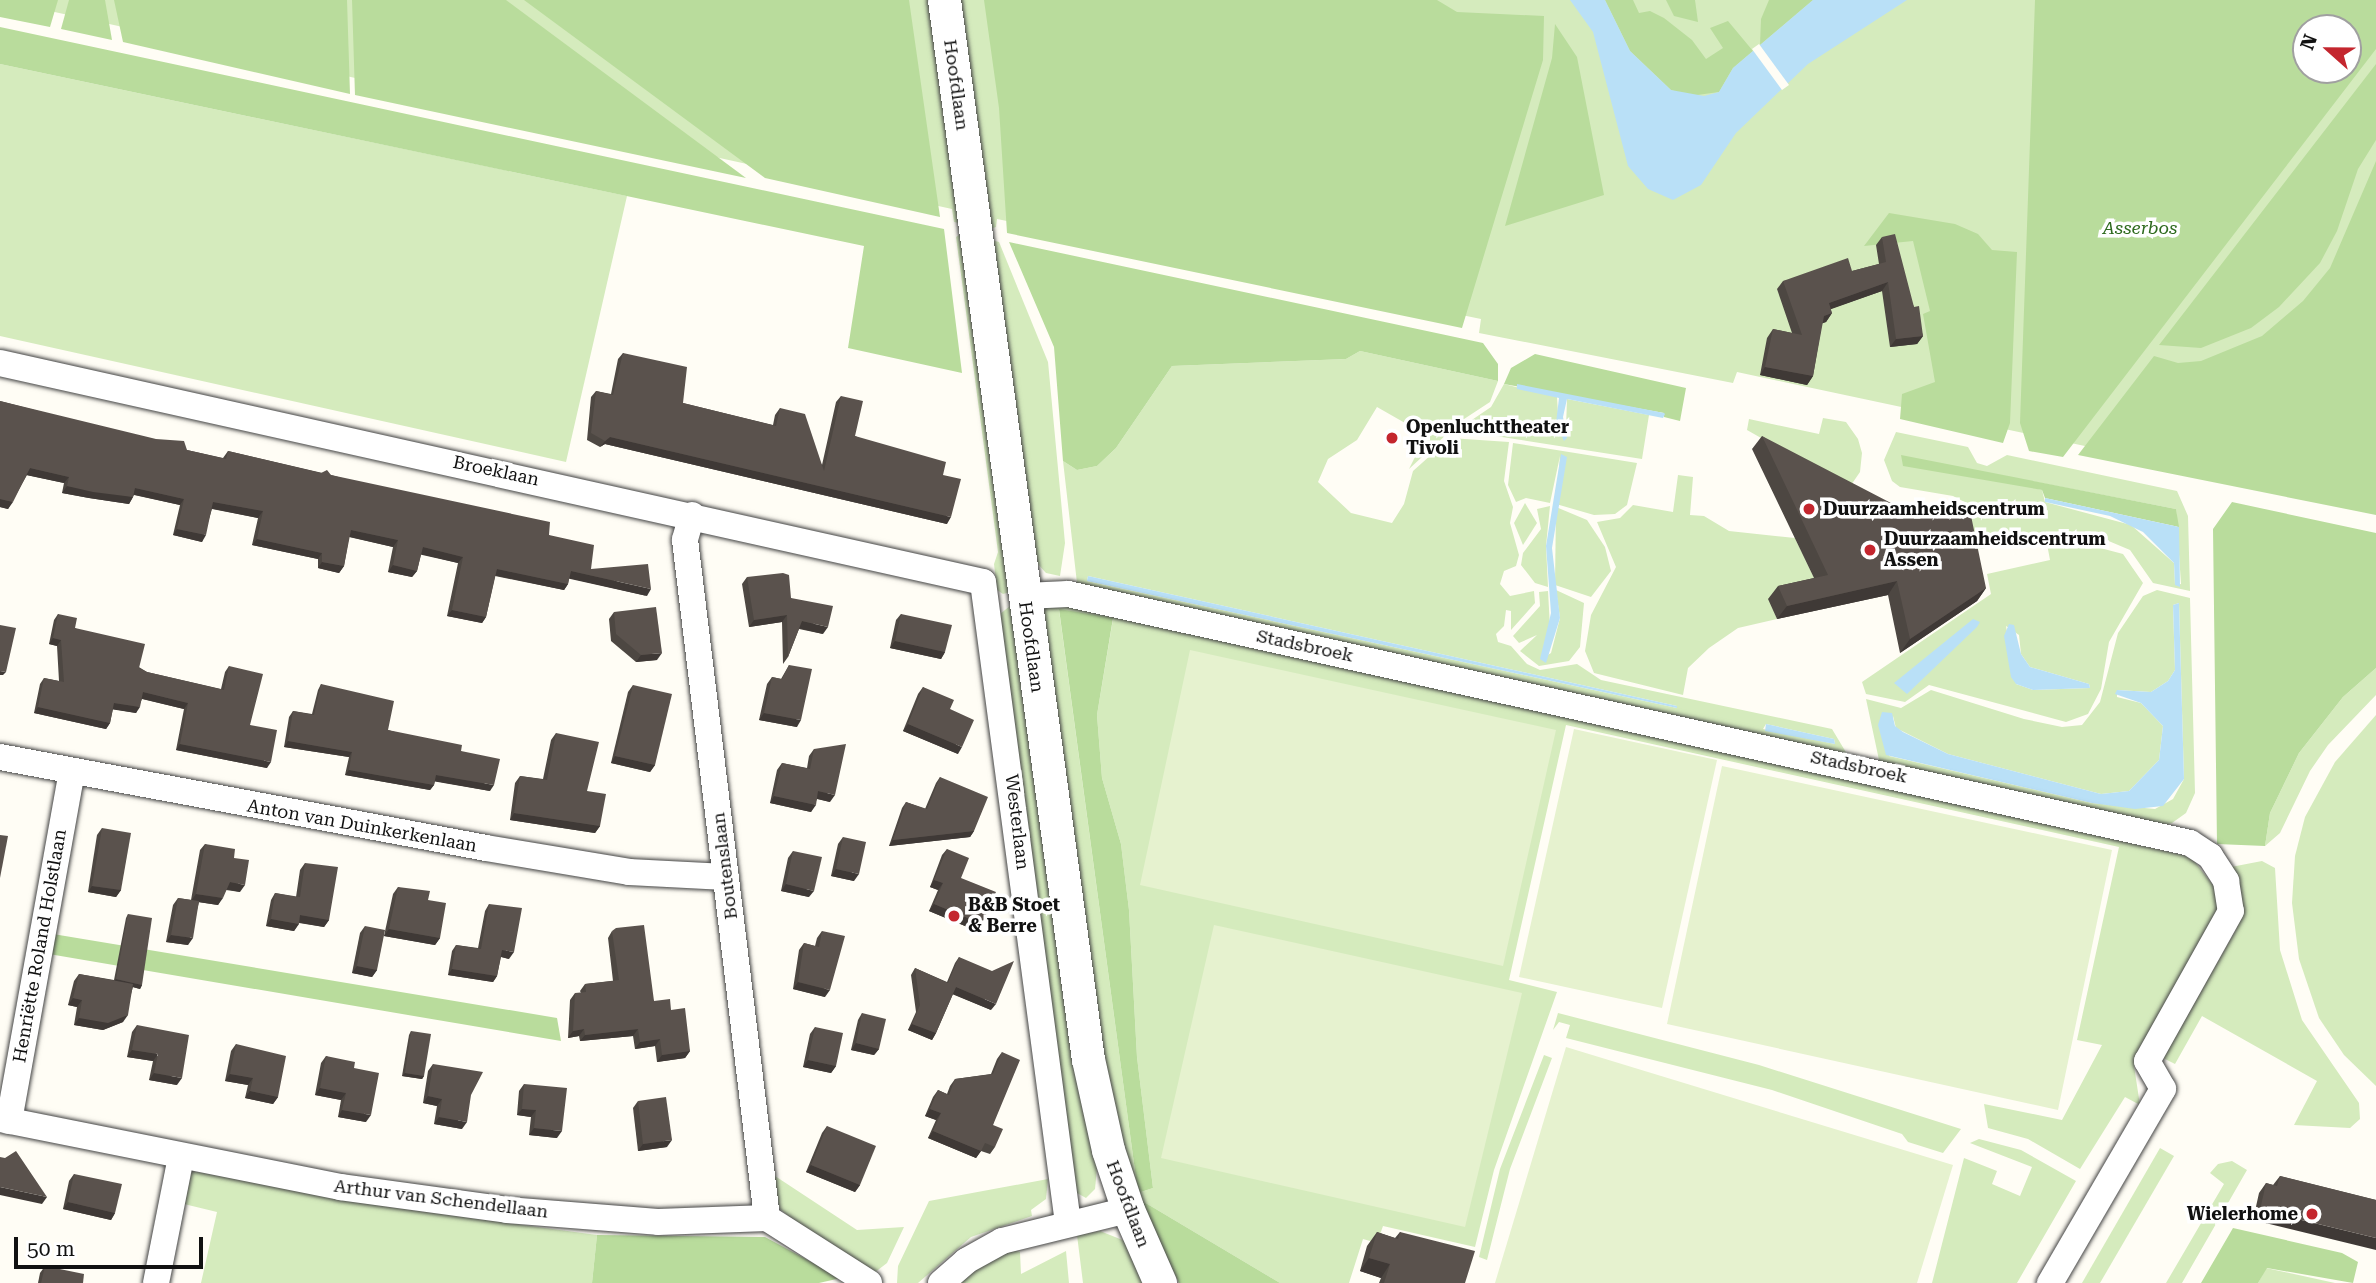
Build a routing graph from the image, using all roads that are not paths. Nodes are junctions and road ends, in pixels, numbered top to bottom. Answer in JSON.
{"nodes":[{"id":1,"x":944,"y":0,"type":"edge"},
{"id":2,"x":0,"y":363,"type":"edge"},
{"id":3,"x":692,"y":515,"type":"junction"},
{"id":4,"x":987,"y":589,"type":"joint"},
{"id":5,"x":1025,"y":596,"type":"junction"},
{"id":6,"x":0,"y":757,"type":"edge"},
{"id":7,"x":72,"y":772,"type":"junction"},
{"id":8,"x":726,"y":877,"type":"junction"},
{"id":9,"x":4,"y":1120,"type":"edge"},
{"id":10,"x":181,"y":1157,"type":"junction"},
{"id":11,"x":1128,"y":1210,"type":"junction"},
{"id":12,"x":767,"y":1218,"type":"junction"},
{"id":13,"x":1068,"y":1223,"type":"junction"},
{"id":14,"x":156,"y":1283,"type":"edge"},
{"id":15,"x":869,"y":1283,"type":"edge"},
{"id":16,"x":941,"y":1283,"type":"edge"},
{"id":17,"x":1160,"y":1283,"type":"edge"},
{"id":18,"x":2050,"y":1283,"type":"edge"}],
"edges":[{"from":1,"to":5,"type":"street","name":"Hoofdlaan"},
{"from":2,"to":3,"type":"street","name":"Broeklaan"},
{"from":3,"to":4,"type":"street","name":"Broeklaan"},
{"from":3,"to":8,"type":"street","name":"Boutenslaan"},
{"from":4,"to":13,"type":"street","name":"Westerlaan"},
{"from":5,"to":11,"type":"street","name":"Hoofdlaan"},
{"from":5,"to":18,"type":"street","name":"Stadsbroek"},
{"from":6,"to":7,"type":"street","name":"Anton van Duinkerkenlaan"},
{"from":7,"to":8,"type":"street","name":"Anton van Duinkerkenlaan"},
{"from":7,"to":9,"type":"street","name":"Henriëtte Roland Holstlaan"},
{"from":8,"to":12,"type":"street","name":"Boutenslaan"},
{"from":9,"to":10,"type":"street","name":"Arthur van Schendellaan"},
{"from":10,"to":12,"type":"street","name":"Arthur van Schendellaan"},
{"from":10,"to":14,"type":"street"},
{"from":11,"to":13,"type":"street"},
{"from":11,"to":17,"type":"street","name":"Hoofdlaan"},
{"from":12,"to":15,"type":"street"},
{"from":13,"to":16,"type":"street"}]}
